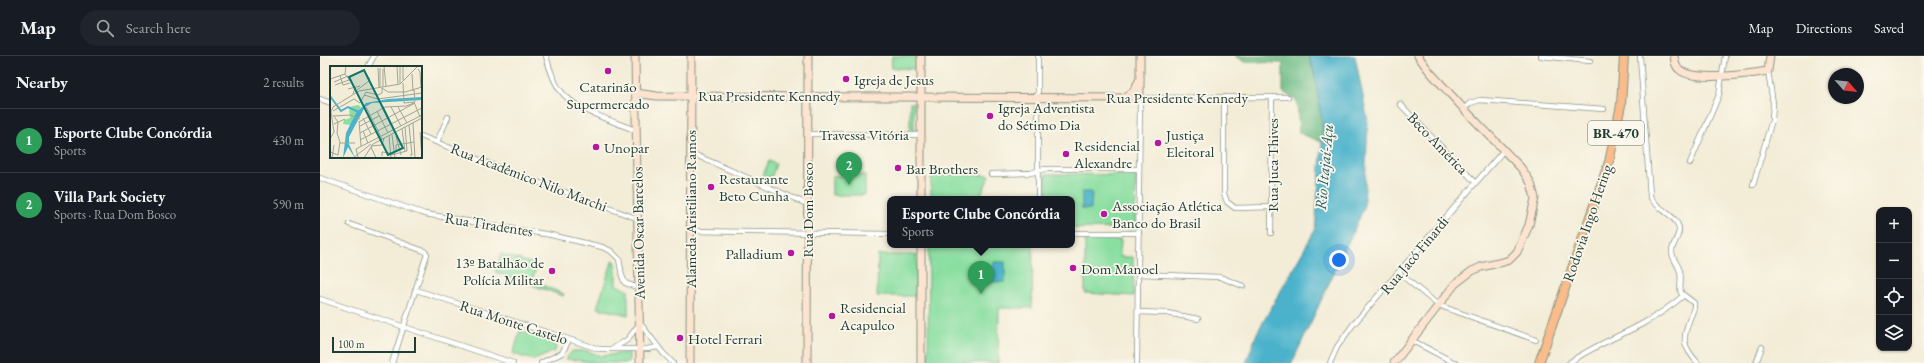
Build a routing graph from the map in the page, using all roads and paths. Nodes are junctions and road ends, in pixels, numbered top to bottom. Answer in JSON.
{"nodes":[{"id":1,"x":374,"y":56,"type":"edge"},
{"id":2,"x":546,"y":56,"type":"edge"},
{"id":3,"x":635,"y":56,"type":"edge"},
{"id":4,"x":691,"y":56,"type":"edge"},
{"id":5,"x":808,"y":56,"type":"edge"},
{"id":6,"x":921,"y":56,"type":"edge"},
{"id":7,"x":1038,"y":56,"type":"edge"},
{"id":8,"x":1140,"y":56,"type":"edge"},
{"id":9,"x":1418,"y":56,"type":"edge"},
{"id":10,"x":1541,"y":56,"type":"edge"},
{"id":11,"x":1624,"y":56,"type":"edge"},
{"id":12,"x":1640,"y":56,"type":"edge"},
{"id":13,"x":1674,"y":56,"type":"edge"},
{"id":14,"x":1725,"y":56,"type":"edge"},
{"id":15,"x":1770,"y":56,"type":"edge"},
{"id":16,"x":1590,"y":60,"type":"dead end"},
{"id":17,"x":369,"y":66,"type":"edge"},
{"id":18,"x":1768,"y":71,"type":"junction"},
{"id":19,"x":1723,"y":76,"type":"junction"},
{"id":20,"x":1140,"y":79,"type":"junction"},
{"id":21,"x":635,"y":93,"type":"junction"},
{"id":22,"x":691,"y":95,"type":"junction"},
{"id":23,"x":808,"y":95,"type":"junction"},
{"id":24,"x":920,"y":96,"type":"junction"},
{"id":25,"x":1038,"y":96,"type":"junction"},
{"id":26,"x":1125,"y":97,"type":"junction"},
{"id":27,"x":1224,"y":97,"type":"junction"},
{"id":28,"x":1272,"y":97,"type":"junction"},
{"id":29,"x":1288,"y":97,"type":"dead end"},
{"id":30,"x":1140,"y":98,"type":"junction"},
{"id":31,"x":320,"y":99,"type":"edge"},
{"id":32,"x":330,"y":103,"type":"edge"},
{"id":33,"x":1400,"y":104,"type":"dead end"},
{"id":34,"x":1464,"y":109,"type":"junction"},
{"id":35,"x":1604,"y":109,"type":"dead end"},
{"id":36,"x":448,"y":117,"type":"dead end"},
{"id":37,"x":635,"y":130,"type":"junction"},
{"id":38,"x":807,"y":134,"type":"junction"},
{"id":39,"x":920,"y":135,"type":"junction"},
{"id":40,"x":422,"y":136,"type":"edge"},
{"id":41,"x":437,"y":142,"type":"junction"},
{"id":42,"x":1504,"y":150,"type":"junction"},
{"id":43,"x":690,"y":153,"type":"junction"},
{"id":44,"x":1690,"y":163,"type":"dead end"},
{"id":45,"x":1139,"y":170,"type":"junction"},
{"id":46,"x":1038,"y":171,"type":"junction"},
{"id":47,"x":991,"y":174,"type":"dead end"},
{"id":48,"x":320,"y":178,"type":"edge"},
{"id":49,"x":1476,"y":182,"type":"junction"},
{"id":50,"x":1753,"y":185,"type":"dead end"},
{"id":51,"x":921,"y":196,"type":"edge"},
{"id":52,"x":1038,"y":196,"type":"edge"},
{"id":53,"x":807,"y":204,"type":"junction"},
{"id":54,"x":1272,"y":207,"type":"junction"},
{"id":55,"x":636,"y":218,"type":"junction"},
{"id":56,"x":348,"y":224,"type":"dead end"},
{"id":57,"x":690,"y":231,"type":"junction"},
{"id":58,"x":1138,"y":232,"type":"junction"},
{"id":59,"x":1075,"y":233,"type":"edge"},
{"id":60,"x":1271,"y":233,"type":"dead end"},
{"id":61,"x":807,"y":234,"type":"junction"},
{"id":62,"x":887,"y":234,"type":"edge"},
{"id":63,"x":921,"y":248,"type":"edge"},
{"id":64,"x":1399,"y":273,"type":"junction"},
{"id":65,"x":1138,"y":274,"type":"junction"},
{"id":66,"x":1243,"y":286,"type":"dead end"},
{"id":67,"x":639,"y":288,"type":"junction"},
{"id":68,"x":416,"y":290,"type":"junction"},
{"id":69,"x":1683,"y":296,"type":"junction"},
{"id":70,"x":320,"y":299,"type":"edge"},
{"id":71,"x":1438,"y":305,"type":"junction"},
{"id":72,"x":1138,"y":312,"type":"junction"},
{"id":73,"x":1198,"y":319,"type":"dead end"},
{"id":74,"x":640,"y":323,"type":"junction"},
{"id":75,"x":404,"y":327,"type":"junction"},
{"id":76,"x":569,"y":340,"type":"junction"},
{"id":77,"x":1411,"y":340,"type":"junction"},
{"id":78,"x":1536,"y":340,"type":"dead end"},
{"id":79,"x":658,"y":347,"type":"junction"},
{"id":80,"x":1762,"y":347,"type":"dead end"},
{"id":81,"x":612,"y":349,"type":"junction"},
{"id":82,"x":640,"y":349,"type":"junction"},
{"id":83,"x":547,"y":362,"type":"edge"},
{"id":84,"x":392,"y":363,"type":"edge"},
{"id":85,"x":513,"y":363,"type":"edge"},
{"id":86,"x":541,"y":363,"type":"edge"},
{"id":87,"x":640,"y":363,"type":"edge"},
{"id":88,"x":673,"y":363,"type":"edge"},
{"id":89,"x":690,"y":363,"type":"edge"},
{"id":90,"x":807,"y":363,"type":"edge"},
{"id":91,"x":921,"y":363,"type":"edge"},
{"id":92,"x":1137,"y":363,"type":"edge"},
{"id":93,"x":1330,"y":363,"type":"edge"},
{"id":94,"x":1394,"y":363,"type":"edge"},
{"id":95,"x":1455,"y":363,"type":"edge"},
{"id":96,"x":1539,"y":363,"type":"edge"},
{"id":97,"x":1568,"y":363,"type":"edge"},
{"id":98,"x":1698,"y":363,"type":"edge"},
{"id":99,"x":1756,"y":363,"type":"edge"}],
"edges":[{"from":1,"to":17,"type":"street"},
{"from":2,"to":37,"type":"street"},
{"from":3,"to":21,"type":"street","name":"Avenida Oscar Barcelos"},
{"from":4,"to":22,"type":"street","name":"Alameda Aristiliano Ramos"},
{"from":5,"to":23,"type":"street","name":"Rua Dom Bosco"},
{"from":6,"to":24,"type":"street"},
{"from":7,"to":25,"type":"street"},
{"from":8,"to":20,"type":"street"},
{"from":9,"to":34,"type":"street"},
{"from":10,"to":16,"type":"street"},
{"from":11,"to":96,"type":"highway","name":"Rodovia Ingo Hering","number":"BR-470"},
{"from":12,"to":69,"type":"street"},
{"from":13,"to":19,"type":"street"},
{"from":14,"to":19,"type":"street"},
{"from":15,"to":18,"type":"street"},
{"from":18,"to":19,"type":"street"},
{"from":18,"to":50,"type":"street"},
{"from":19,"to":44,"type":"street"},
{"from":20,"to":26,"type":"street"},
{"from":20,"to":30,"type":"street"},
{"from":21,"to":22,"type":"street","name":"Rua Presidente Kennedy"},
{"from":21,"to":37,"type":"street","name":"Avenida Oscar Barcelos"},
{"from":22,"to":23,"type":"street","name":"Rua Presidente Kennedy"},
{"from":22,"to":43,"type":"street","name":"Alameda Aristiliano Ramos"},
{"from":23,"to":24,"type":"street","name":"Rua Presidente Kennedy"},
{"from":23,"to":38,"type":"street","name":"Rua Dom Bosco"},
{"from":24,"to":25,"type":"street","name":"Rua Presidente Kennedy"},
{"from":24,"to":39,"type":"street"},
{"from":25,"to":26,"type":"street","name":"Rua Presidente Kennedy"},
{"from":25,"to":46,"type":"street"},
{"from":26,"to":30,"type":"street","name":"Rua Presidente Kennedy"},
{"from":27,"to":28,"type":"street","name":"Rua Presidente Kennedy"},
{"from":27,"to":30,"type":"street","name":"Rua Presidente Kennedy"},
{"from":27,"to":54,"type":"street"},
{"from":28,"to":29,"type":"street","name":"Rua Presidente Kennedy"},
{"from":28,"to":54,"type":"street","name":"Rua Juca Thives"},
{"from":30,"to":45,"type":"street"},
{"from":31,"to":32,"type":"street"},
{"from":33,"to":49,"type":"street","name":"Beco América"},
{"from":34,"to":35,"type":"street"},
{"from":34,"to":42,"type":"street"},
{"from":36,"to":41,"type":"street"},
{"from":37,"to":55,"type":"street","name":"Avenida Oscar Barcelos"},
{"from":38,"to":39,"type":"street","name":"Travessa Vitória"},
{"from":38,"to":53,"type":"street","name":"Rua Dom Bosco"},
{"from":39,"to":51,"type":"street"},
{"from":40,"to":41,"type":"street","name":"Rua Acadêmico Nilo Marchi"},
{"from":41,"to":55,"type":"street","name":"Rua Acadêmico Nilo Marchi"},
{"from":42,"to":49,"type":"street","name":"Rua Jacó Finardi"},
{"from":42,"to":71,"type":"street"},
{"from":43,"to":53,"type":"street"},
{"from":43,"to":57,"type":"street","name":"Alameda Aristiliano Ramos"},
{"from":45,"to":46,"type":"street"},
{"from":45,"to":58,"type":"street"},
{"from":46,"to":47,"type":"street"},
{"from":46,"to":52,"type":"street"},
{"from":48,"to":67,"type":"street","name":"Rua Tiradentes"},
{"from":49,"to":64,"type":"street","name":"Rua Jacó Finardi"},
{"from":53,"to":61,"type":"street","name":"Rua Dom Bosco"},
{"from":54,"to":60,"type":"street","name":"Rua Juca Thives"},
{"from":55,"to":67,"type":"street","name":"Avenida Oscar Barcelos"},
{"from":56,"to":68,"type":"street"},
{"from":57,"to":61,"type":"street"},
{"from":57,"to":89,"type":"street","name":"Alameda Aristiliano Ramos"},
{"from":58,"to":59,"type":"street"},
{"from":58,"to":65,"type":"street"},
{"from":61,"to":62,"type":"street"},
{"from":61,"to":90,"type":"street","name":"Rua Dom Bosco"},
{"from":63,"to":91,"type":"street"},
{"from":64,"to":71,"type":"street"},
{"from":64,"to":93,"type":"street","name":"Rua Jacó Finardi"},
{"from":65,"to":66,"type":"street"},
{"from":65,"to":72,"type":"street"},
{"from":67,"to":74,"type":"street","name":"Avenida Oscar Barcelos"},
{"from":68,"to":75,"type":"street"},
{"from":68,"to":76,"type":"street","name":"Rua Monte Castelo"},
{"from":69,"to":97,"type":"street"},
{"from":69,"to":98,"type":"street"},
{"from":70,"to":75,"type":"street"},
{"from":71,"to":77,"type":"street"},
{"from":71,"to":78,"type":"street"},
{"from":72,"to":73,"type":"street"},
{"from":72,"to":92,"type":"street"},
{"from":74,"to":79,"type":"street"},
{"from":74,"to":81,"type":"street"},
{"from":74,"to":82,"type":"street","name":"Avenida Oscar Barcelos"},
{"from":75,"to":84,"type":"street"},
{"from":75,"to":85,"type":"street"},
{"from":76,"to":81,"type":"street","name":"Rua Monte Castelo"},
{"from":76,"to":83,"type":"street"},
{"from":77,"to":94,"type":"street"},
{"from":77,"to":95,"type":"street"},
{"from":79,"to":82,"type":"street","name":"Rua Monte Castelo"},
{"from":79,"to":88,"type":"street"},
{"from":80,"to":99,"type":"street"},
{"from":81,"to":82,"type":"street","name":"Rua Monte Castelo"},
{"from":82,"to":87,"type":"street","name":"Avenida Oscar Barcelos"},
{"from":83,"to":86,"type":"street"}]}
